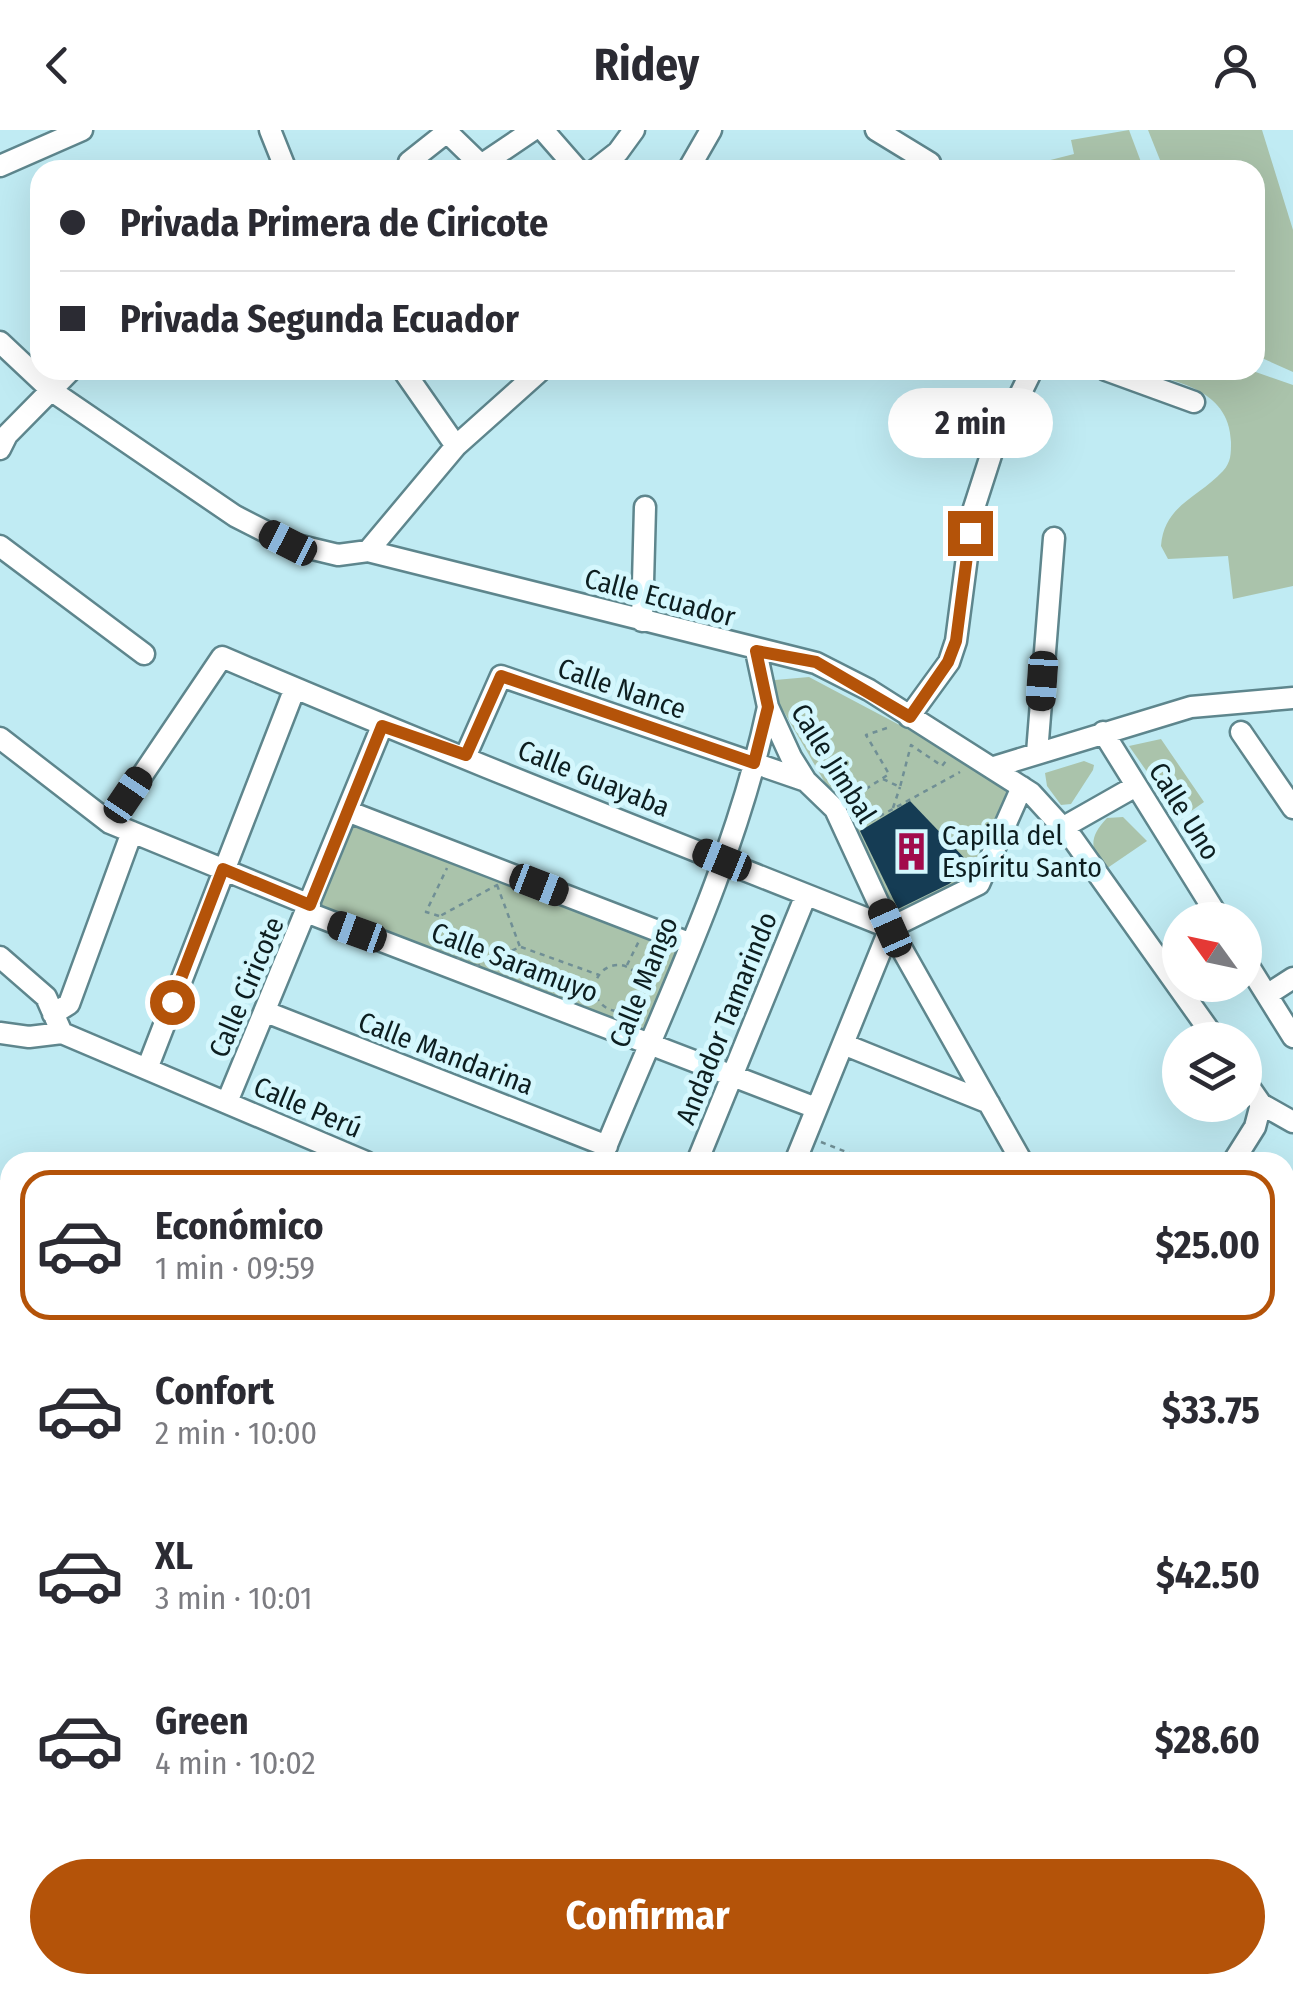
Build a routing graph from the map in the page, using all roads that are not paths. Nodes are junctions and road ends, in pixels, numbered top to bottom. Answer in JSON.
{"nodes":[{"id":1,"x":82,"y":130,"type":"edge"},
{"id":2,"x":270,"y":130,"type":"edge"},
{"id":3,"x":532,"y":130,"type":"edge"},
{"id":4,"x":542,"y":130,"type":"edge"},
{"id":5,"x":634,"y":130,"type":"edge"},
{"id":6,"x":710,"y":130,"type":"edge"},
{"id":7,"x":876,"y":130,"type":"edge"},
{"id":8,"x":282,"y":160,"type":"edge"},
{"id":9,"x":411,"y":160,"type":"edge"},
{"id":10,"x":476,"y":160,"type":"edge"},
{"id":11,"x":488,"y":160,"type":"edge"},
{"id":12,"x":569,"y":160,"type":"edge"},
{"id":13,"x":608,"y":160,"type":"edge"},
{"id":14,"x":694,"y":160,"type":"edge"},
{"id":15,"x":925,"y":160,"type":"edge"},
{"id":16,"x":0,"y":166,"type":"edge"},
{"id":17,"x":0,"y":342,"type":"edge"},
{"id":18,"x":30,"y":370,"type":"edge"},
{"id":19,"x":40,"y":380,"type":"edge"},
{"id":20,"x":61,"y":380,"type":"edge"},
{"id":21,"x":410,"y":380,"type":"edge"},
{"id":22,"x":529,"y":380,"type":"edge"},
{"id":23,"x":1027,"y":380,"type":"edge"},
{"id":24,"x":1134,"y":380,"type":"edge"},
{"id":25,"x":52,"y":391,"type":"junction"},
{"id":26,"x":1194,"y":402,"type":"dead end"},
{"id":27,"x":456,"y":446,"type":"junction"},
{"id":28,"x":0,"y":449,"type":"edge"},
{"id":29,"x":646,"y":508,"type":"dead end"},
{"id":30,"x":1054,"y":538,"type":"dead end"},
{"id":31,"x":0,"y":546,"type":"edge"},
{"id":32,"x":368,"y":550,"type":"junction"},
{"id":33,"x":642,"y":621,"type":"junction"},
{"id":34,"x":756,"y":651,"type":"junction"},
{"id":35,"x":144,"y":654,"type":"dead end"},
{"id":36,"x":295,"y":688,"type":"junction"},
{"id":37,"x":1293,"y":698,"type":"edge"},
{"id":38,"x":768,"y":707,"type":"junction"},
{"id":39,"x":910,"y":717,"type":"junction"},
{"id":40,"x":382,"y":726,"type":"junction"},
{"id":41,"x":1103,"y":732,"type":"junction"},
{"id":42,"x":1241,"y":732,"type":"dead end"},
{"id":43,"x":0,"y":738,"type":"edge"},
{"id":44,"x":1036,"y":753,"type":"junction"},
{"id":45,"x":466,"y":755,"type":"junction"},
{"id":46,"x":754,"y":763,"type":"junction"},
{"id":47,"x":988,"y":764,"type":"junction"},
{"id":48,"x":806,"y":780,"type":"junction"},
{"id":49,"x":1022,"y":786,"type":"junction"},
{"id":50,"x":1136,"y":786,"type":"junction"},
{"id":51,"x":1293,"y":808,"type":"edge"},
{"id":52,"x":347,"y":810,"type":"junction"},
{"id":53,"x":110,"y":823,"type":"junction"},
{"id":54,"x":1062,"y":828,"type":"junction"},
{"id":55,"x":132,"y":832,"type":"junction"},
{"id":56,"x":722,"y":860,"type":"junction"},
{"id":57,"x":223,"y":869,"type":"junction"},
{"id":58,"x":806,"y":895,"type":"junction"},
{"id":59,"x":1209,"y":902,"type":"edge"},
{"id":60,"x":308,"y":909,"type":"junction"},
{"id":61,"x":890,"y":928,"type":"junction"},
{"id":62,"x":688,"y":943,"type":"junction"},
{"id":63,"x":0,"y":957,"type":"edge"},
{"id":64,"x":1293,"y":978,"type":"edge"},
{"id":65,"x":1262,"y":987,"type":"edge"},
{"id":66,"x":1267,"y":995,"type":"junction"},
{"id":67,"x":266,"y":1012,"type":"junction"},
{"id":68,"x":1203,"y":1022,"type":"edge"},
{"id":69,"x":58,"y":1024,"type":"junction"},
{"id":70,"x":0,"y":1032,"type":"edge"},
{"id":71,"x":1293,"y":1038,"type":"edge"},
{"id":72,"x":648,"y":1042,"type":"junction"},
{"id":73,"x":843,"y":1044,"type":"junction"},
{"id":74,"x":147,"y":1069,"type":"junction"},
{"id":75,"x":732,"y":1076,"type":"junction"},
{"id":76,"x":228,"y":1102,"type":"junction"},
{"id":77,"x":989,"y":1103,"type":"junction"},
{"id":78,"x":1262,"y":1105,"type":"edge"},
{"id":79,"x":816,"y":1108,"type":"junction"},
{"id":80,"x":1256,"y":1122,"type":"edge"},
{"id":81,"x":1293,"y":1122,"type":"edge"},
{"id":82,"x":343,"y":1152,"type":"edge"},
{"id":83,"x":598,"y":1152,"type":"edge"},
{"id":84,"x":604,"y":1152,"type":"edge"},
{"id":85,"x":702,"y":1152,"type":"edge"},
{"id":86,"x":799,"y":1152,"type":"edge"},
{"id":87,"x":1016,"y":1152,"type":"edge"},
{"id":88,"x":1239,"y":1152,"type":"edge"}],
"edges":[{"from":1,"to":16,"type":"street"},
{"from":2,"to":8,"type":"street"},
{"from":3,"to":11,"type":"street"},
{"from":4,"to":12,"type":"street"},
{"from":5,"to":13,"type":"street"},
{"from":6,"to":14,"type":"street"},
{"from":7,"to":15,"type":"street"},
{"from":9,"to":10,"type":"street"},
{"from":17,"to":18,"type":"street","name":"Calle Ecuador"},
{"from":19,"to":25,"type":"street","name":"Calle Ecuador"},
{"from":20,"to":25,"type":"street"},
{"from":21,"to":27,"type":"street"},
{"from":22,"to":27,"type":"street"},
{"from":23,"to":39,"type":"street"},
{"from":24,"to":26,"type":"street"},
{"from":25,"to":28,"type":"street"},
{"from":25,"to":32,"type":"street","name":"Calle Ecuador"},
{"from":27,"to":32,"type":"street"},
{"from":29,"to":33,"type":"street"},
{"from":30,"to":44,"type":"street"},
{"from":31,"to":35,"type":"street"},
{"from":32,"to":33,"type":"street","name":"Calle Ecuador"},
{"from":33,"to":34,"type":"street","name":"Calle Ecuador"},
{"from":34,"to":38,"type":"street","name":"Calle Jimbal"},
{"from":34,"to":39,"type":"street","name":"Calle Ecuador"},
{"from":36,"to":40,"type":"street","name":"Calle Guayaba"},
{"from":36,"to":53,"type":"street","name":"Calle Guayaba"},
{"from":36,"to":57,"type":"street"},
{"from":37,"to":41,"type":"street"},
{"from":38,"to":46,"type":"street","name":"Calle Mango"},
{"from":38,"to":48,"type":"street","name":"Calle Jimbal"},
{"from":39,"to":47,"type":"street","name":"Calle Ecuador"},
{"from":40,"to":45,"type":"street","name":"Calle Guayaba"},
{"from":40,"to":52,"type":"street","name":"Calle Ciricote"},
{"from":41,"to":44,"type":"street"},
{"from":41,"to":50,"type":"street","name":"Calle Uno"},
{"from":42,"to":51,"type":"street"},
{"from":43,"to":53,"type":"street","name":"Calle Saramuyo"},
{"from":44,"to":47,"type":"street"},
{"from":45,"to":46,"type":"street","name":"Calle Nance"},
{"from":45,"to":56,"type":"street","name":"Calle Guayaba"},
{"from":46,"to":48,"type":"street","name":"Calle Nance"},
{"from":46,"to":56,"type":"street","name":"Calle Mango"},
{"from":47,"to":49,"type":"street","name":"Calle Ecuador"},
{"from":48,"to":61,"type":"street","name":"Calle Jimbal"},
{"from":49,"to":54,"type":"street","name":"Calle Ecuador"},
{"from":49,"to":61,"type":"street"},
{"from":50,"to":54,"type":"street"},
{"from":50,"to":59,"type":"street","name":"Calle Uno"},
{"from":52,"to":60,"type":"street","name":"Calle Ciricote"},
{"from":52,"to":62,"type":"street"},
{"from":53,"to":55,"type":"street","name":"Calle Saramuyo"},
{"from":54,"to":68,"type":"street","name":"Calle Ecuador"},
{"from":55,"to":57,"type":"street","name":"Calle Saramuyo"},
{"from":55,"to":69,"type":"street"},
{"from":56,"to":58,"type":"street","name":"Calle Guayaba"},
{"from":56,"to":62,"type":"street","name":"Calle Mango"},
{"from":57,"to":60,"type":"street","name":"Calle Saramuyo"},
{"from":57,"to":74,"type":"street"},
{"from":58,"to":61,"type":"street","name":"Calle Guayaba"},
{"from":58,"to":75,"type":"street","name":"Andador Tamarindo"},
{"from":60,"to":67,"type":"street","name":"Calle Ciricote"},
{"from":60,"to":72,"type":"street","name":"Calle Saramuyo"},
{"from":61,"to":73,"type":"street"},
{"from":61,"to":77,"type":"street","name":"Calle Jimbal"},
{"from":62,"to":72,"type":"street","name":"Calle Mango"},
{"from":63,"to":69,"type":"street","name":"Calle Perú"},
{"from":64,"to":66,"type":"street"},
{"from":65,"to":66,"type":"street"},
{"from":66,"to":71,"type":"street"},
{"from":67,"to":76,"type":"street","name":"Calle Ciricote"},
{"from":67,"to":83,"type":"street","name":"Calle Mandarina"},
{"from":69,"to":70,"type":"street","name":"Calle Perú"},
{"from":69,"to":74,"type":"street","name":"Calle Perú"},
{"from":72,"to":75,"type":"street","name":"Calle Saramuyo"},
{"from":72,"to":84,"type":"street","name":"Calle Mango"},
{"from":73,"to":77,"type":"street"},
{"from":73,"to":79,"type":"street"},
{"from":74,"to":76,"type":"street","name":"Calle Perú"},
{"from":75,"to":79,"type":"street","name":"Calle Saramuyo"},
{"from":75,"to":85,"type":"street","name":"Andador Tamarindo"},
{"from":76,"to":82,"type":"street","name":"Calle Perú"},
{"from":77,"to":87,"type":"street","name":"Calle Jimbal"},
{"from":78,"to":81,"type":"street"},
{"from":79,"to":86,"type":"street"},
{"from":80,"to":88,"type":"street"}]}
